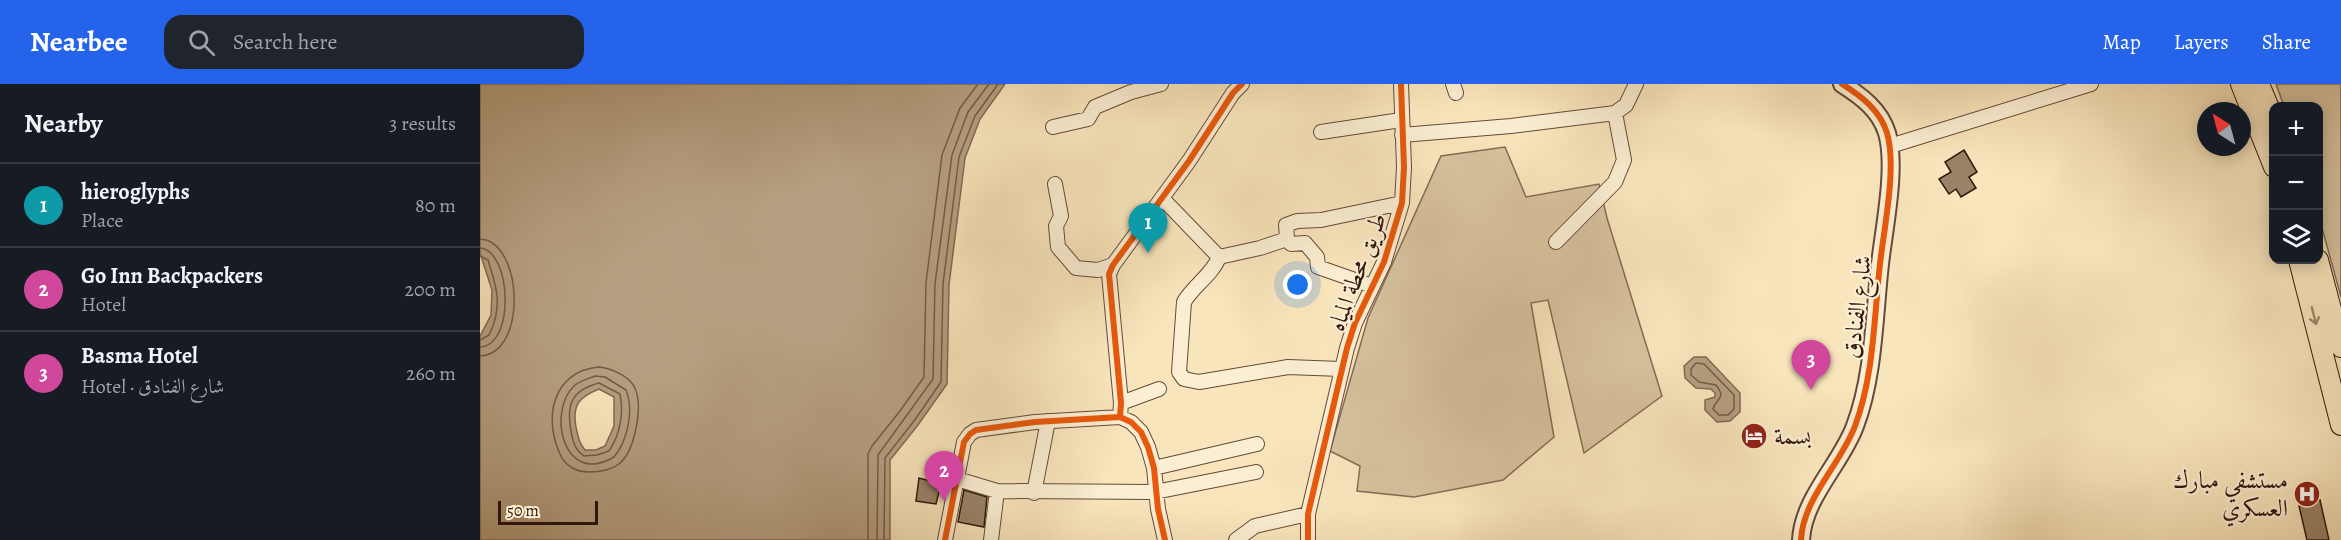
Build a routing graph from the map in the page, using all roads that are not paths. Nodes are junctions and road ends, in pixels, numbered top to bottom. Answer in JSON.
{"nodes":[{"id":1,"x":1161,"y":84,"type":"edge"},
{"id":2,"x":1242,"y":84,"type":"edge"},
{"id":3,"x":1401,"y":84,"type":"edge"},
{"id":4,"x":1635,"y":84,"type":"edge"},
{"id":5,"x":1842,"y":84,"type":"edge"},
{"id":6,"x":2091,"y":84,"type":"edge"},
{"id":7,"x":2241,"y":84,"type":"edge"},
{"id":8,"x":2259,"y":84,"type":"edge"},
{"id":9,"x":2269,"y":108,"type":"edge"},
{"id":10,"x":1615,"y":113,"type":"junction"},
{"id":11,"x":1401,"y":120,"type":"junction"},
{"id":12,"x":1053,"y":127,"type":"dead end"},
{"id":13,"x":1321,"y":132,"type":"dead end"},
{"id":14,"x":1402,"y":135,"type":"junction"},
{"id":15,"x":1890,"y":146,"type":"junction"},
{"id":16,"x":2270,"y":156,"type":"edge"},
{"id":17,"x":1055,"y":184,"type":"dead end"},
{"id":18,"x":1162,"y":198,"type":"junction"},
{"id":19,"x":1402,"y":203,"type":"junction"},
{"id":20,"x":1287,"y":239,"type":"junction"},
{"id":21,"x":1556,"y":242,"type":"dead end"},
{"id":22,"x":1219,"y":257,"type":"junction"},
{"id":23,"x":2300,"y":264,"type":"edge"},
{"id":24,"x":2319,"y":264,"type":"edge"},
{"id":25,"x":1113,"y":265,"type":"junction"},
{"id":26,"x":1372,"y":286,"type":"junction"},
{"id":27,"x":2341,"y":347,"type":"edge"},
{"id":28,"x":1341,"y":369,"type":"junction"},
{"id":29,"x":1159,"y":389,"type":"dead end"},
{"id":30,"x":1121,"y":410,"type":"junction"},
{"id":31,"x":1048,"y":421,"type":"junction"},
{"id":32,"x":2341,"y":425,"type":"edge"},
{"id":33,"x":1257,"y":444,"type":"dead end"},
{"id":34,"x":1154,"y":468,"type":"junction"},
{"id":35,"x":1256,"y":472,"type":"dead end"},
{"id":36,"x":957,"y":479,"type":"junction"},
{"id":37,"x":997,"y":491,"type":"junction"},
{"id":38,"x":1155,"y":492,"type":"junction"},
{"id":39,"x":1035,"y":493,"type":"junction"},
{"id":40,"x":1308,"y":514,"type":"junction"},
{"id":41,"x":945,"y":540,"type":"edge"},
{"id":42,"x":991,"y":540,"type":"edge"},
{"id":43,"x":1165,"y":540,"type":"edge"},
{"id":44,"x":1236,"y":540,"type":"edge"},
{"id":45,"x":1308,"y":540,"type":"edge"},
{"id":46,"x":1802,"y":540,"type":"edge"}],
"edges":[{"from":1,"to":12,"type":"street"},
{"from":2,"to":18,"type":"street"},
{"from":3,"to":11,"type":"street","name":"طريق محطة المياه"},
{"from":4,"to":10,"type":"street"},
{"from":5,"to":15,"type":"street","name":"شارع الفنادق"},
{"from":6,"to":15,"type":"street"},
{"from":7,"to":16,"type":"main road"},
{"from":8,"to":9,"type":"main road"},
{"from":10,"to":14,"type":"street"},
{"from":10,"to":21,"type":"street"},
{"from":11,"to":13,"type":"street"},
{"from":11,"to":14,"type":"street","name":"طريق محطة المياه"},
{"from":14,"to":19,"type":"street","name":"طريق محطة المياه"},
{"from":15,"to":46,"type":"street","name":"شارع الفنادق"},
{"from":17,"to":25,"type":"street"},
{"from":18,"to":22,"type":"street"},
{"from":18,"to":25,"type":"street"},
{"from":19,"to":20,"type":"street"},
{"from":19,"to":26,"type":"street","name":"طريق محطة المياه"},
{"from":20,"to":22,"type":"street"},
{"from":20,"to":26,"type":"street"},
{"from":22,"to":28,"type":"street"},
{"from":23,"to":32,"type":"main road","one_way":true},
{"from":24,"to":27,"type":"main road"},
{"from":25,"to":30,"type":"street"},
{"from":26,"to":28,"type":"street","name":"طريق محطة المياه"},
{"from":28,"to":40,"type":"street","name":"طريق محطة المياه"},
{"from":29,"to":30,"type":"street"},
{"from":30,"to":31,"type":"street"},
{"from":30,"to":34,"type":"street"},
{"from":31,"to":36,"type":"street"},
{"from":31,"to":39,"type":"street"},
{"from":33,"to":34,"type":"street"},
{"from":34,"to":38,"type":"street"},
{"from":35,"to":38,"type":"street"},
{"from":36,"to":37,"type":"street"},
{"from":36,"to":41,"type":"street"},
{"from":37,"to":39,"type":"street"},
{"from":37,"to":42,"type":"street"},
{"from":38,"to":39,"type":"street"},
{"from":38,"to":43,"type":"street"},
{"from":40,"to":44,"type":"street"},
{"from":40,"to":45,"type":"street","name":"طريق محطة المياه"}]}
